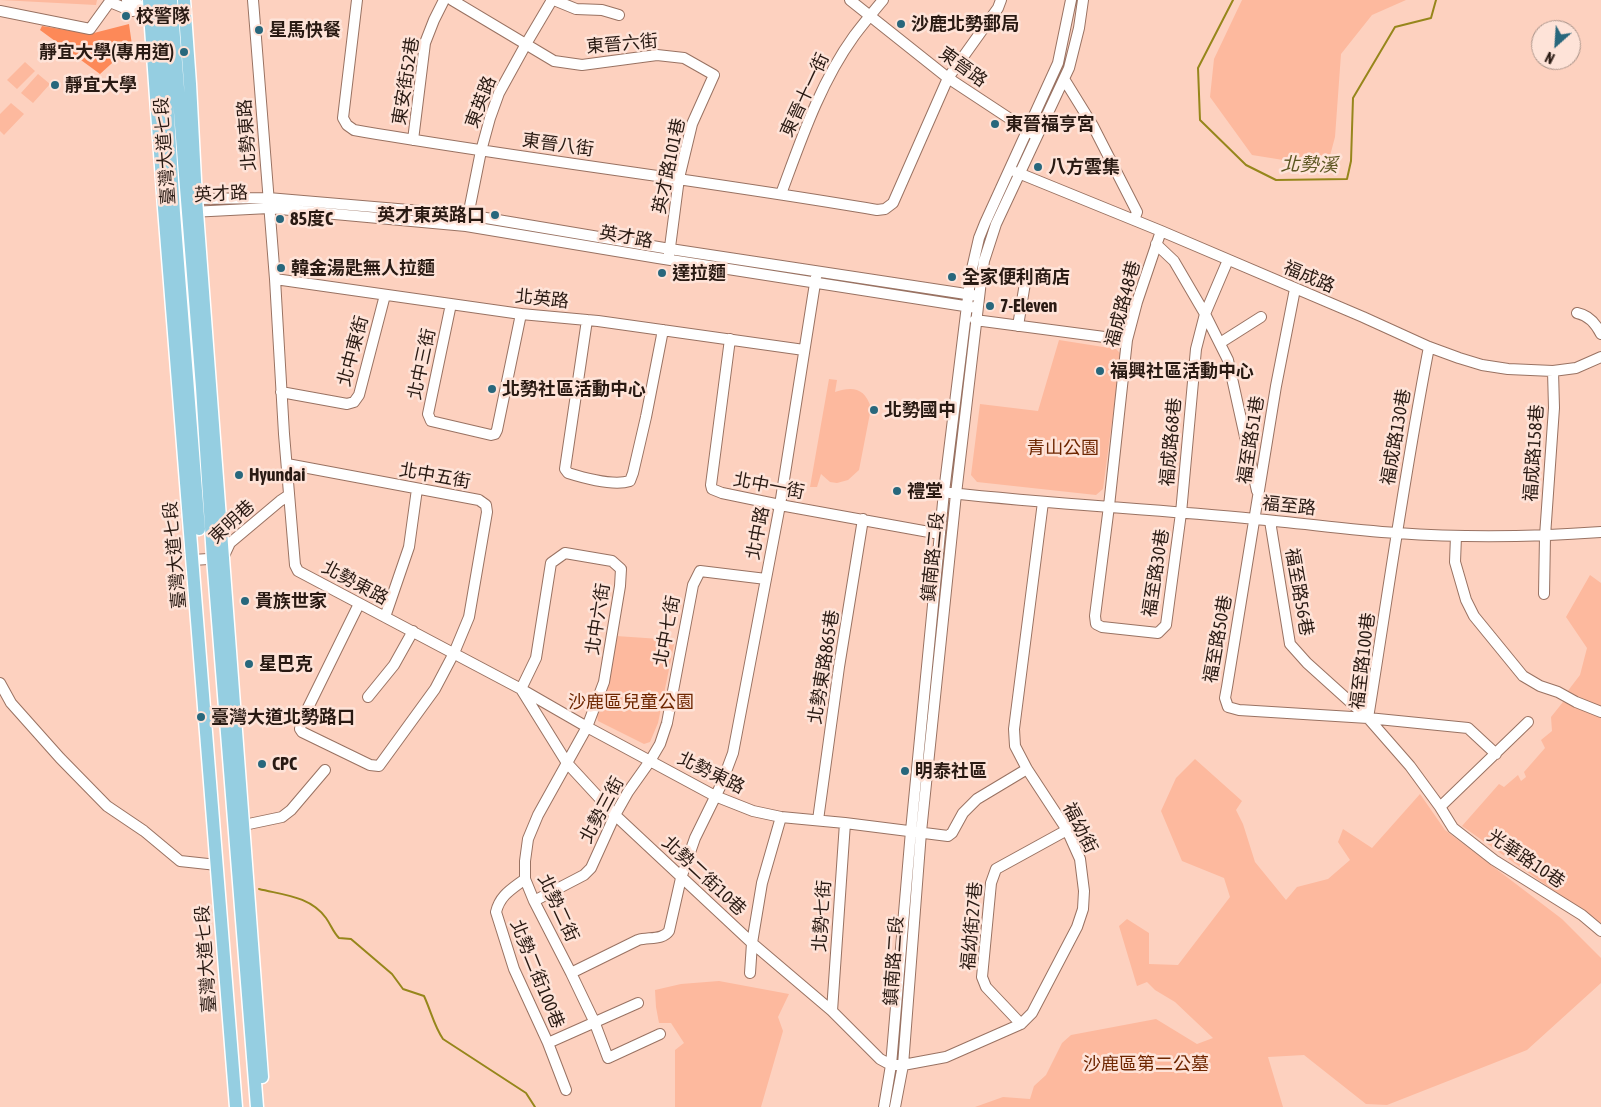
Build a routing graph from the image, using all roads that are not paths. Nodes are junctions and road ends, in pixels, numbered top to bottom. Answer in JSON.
{"nodes":[{"id":1,"x":127,"y":0,"type":"edge"},
{"id":2,"x":253,"y":0,"type":"edge"},
{"id":3,"x":357,"y":0,"type":"edge"},
{"id":4,"x":444,"y":0,"type":"edge"},
{"id":5,"x":452,"y":0,"type":"edge"},
{"id":6,"x":553,"y":0,"type":"edge"},
{"id":7,"x":850,"y":0,"type":"edge"},
{"id":8,"x":883,"y":0,"type":"edge"},
{"id":9,"x":1001,"y":0,"type":"edge"},
{"id":10,"x":1071,"y":0,"type":"edge"},
{"id":11,"x":1083,"y":0,"type":"edge"},
{"id":12,"x":110,"y":1,"type":"edge"},
{"id":13,"x":167,"y":4,"type":"edge"},
{"id":14,"x":0,"y":11,"type":"edge"},
{"id":15,"x":619,"y":15,"type":"dead end"},
{"id":16,"x":869,"y":17,"type":"junction"},
{"id":17,"x":526,"y":44,"type":"junction"},
{"id":18,"x":948,"y":78,"type":"junction"},
{"id":19,"x":1064,"y":79,"type":"junction"},
{"id":20,"x":711,"y":82,"type":"joint"},
{"id":21,"x":1028,"y":131,"type":"junction"},
{"id":22,"x":1038,"y":136,"type":"junction"},
{"id":23,"x":413,"y":140,"type":"junction"},
{"id":24,"x":481,"y":152,"type":"junction"},
{"id":25,"x":1010,"y":169,"type":"junction"},
{"id":26,"x":1020,"y":174,"type":"junction"},
{"id":27,"x":680,"y":178,"type":"junction"},
{"id":28,"x":781,"y":194,"type":"junction"},
{"id":29,"x":182,"y":203,"type":"junction"},
{"id":30,"x":269,"y":203,"type":"junction"},
{"id":31,"x":467,"y":220,"type":"junction"},
{"id":32,"x":1134,"y":220,"type":"junction"},
{"id":33,"x":1161,"y":231,"type":"junction"},
{"id":34,"x":1156,"y":244,"type":"junction"},
{"id":35,"x":670,"y":248,"type":"junction"},
{"id":36,"x":669,"y":260,"type":"junction"},
{"id":37,"x":1228,"y":260,"type":"junction"},
{"id":38,"x":817,"y":271,"type":"junction"},
{"id":39,"x":275,"y":279,"type":"junction"},
{"id":40,"x":815,"y":283,"type":"junction"},
{"id":41,"x":1025,"y":283,"type":"dead end"},
{"id":42,"x":1295,"y":289,"type":"junction"},
{"id":43,"x":384,"y":294,"type":"junction"},
{"id":44,"x":968,"y":294,"type":"junction"},
{"id":45,"x":979,"y":296,"type":"junction"},
{"id":46,"x":451,"y":304,"type":"junction"},
{"id":47,"x":966,"y":306,"type":"junction"},
{"id":48,"x":977,"y":308,"type":"junction"},
{"id":49,"x":1577,"y":313,"type":"dead end"},
{"id":50,"x":521,"y":314,"type":"junction"},
{"id":51,"x":1205,"y":314,"type":"junction"},
{"id":52,"x":1261,"y":318,"type":"dead end"},
{"id":53,"x":587,"y":320,"type":"junction"},
{"id":54,"x":975,"y":320,"type":"junction"},
{"id":55,"x":1018,"y":326,"type":"junction"},
{"id":56,"x":662,"y":330,"type":"junction"},
{"id":57,"x":1601,"y":334,"type":"edge"},
{"id":58,"x":730,"y":339,"type":"junction"},
{"id":59,"x":1127,"y":340,"type":"junction"},
{"id":60,"x":1220,"y":343,"type":"junction"},
{"id":61,"x":1429,"y":347,"type":"junction"},
{"id":62,"x":804,"y":350,"type":"junction"},
{"id":63,"x":1601,"y":357,"type":"edge"},
{"id":64,"x":1553,"y":371,"type":"junction"},
{"id":65,"x":281,"y":392,"type":"junction"},
{"id":66,"x":287,"y":464,"type":"junction"},
{"id":67,"x":418,"y":489,"type":"junction"},
{"id":68,"x":944,"y":492,"type":"junction"},
{"id":69,"x":956,"y":494,"type":"junction"},
{"id":70,"x":289,"y":495,"type":"junction"},
{"id":71,"x":1258,"y":497,"type":"junction"},
{"id":72,"x":1043,"y":502,"type":"junction"},
{"id":73,"x":780,"y":505,"type":"junction"},
{"id":74,"x":1109,"y":506,"type":"junction"},
{"id":75,"x":1181,"y":513,"type":"junction"},
{"id":76,"x":863,"y":519,"type":"junction"},
{"id":77,"x":1255,"y":519,"type":"junction"},
{"id":78,"x":1270,"y":520,"type":"junction"},
{"id":79,"x":1601,"y":532,"type":"edge"},
{"id":80,"x":1396,"y":533,"type":"junction"},
{"id":81,"x":940,"y":534,"type":"junction"},
{"id":82,"x":1456,"y":536,"type":"junction"},
{"id":83,"x":1545,"y":536,"type":"junction"},
{"id":84,"x":207,"y":559,"type":"junction"},
{"id":85,"x":766,"y":579,"type":"junction"},
{"id":86,"x":1544,"y":594,"type":"dead end"},
{"id":87,"x":359,"y":604,"type":"junction"},
{"id":88,"x":385,"y":617,"type":"junction"},
{"id":89,"x":414,"y":631,"type":"junction"},
{"id":90,"x":454,"y":653,"type":"junction"},
{"id":91,"x":0,"y":683,"type":"edge"},
{"id":92,"x":522,"y":689,"type":"junction"},
{"id":93,"x":368,"y":697,"type":"dead end"},
{"id":94,"x":1601,"y":712,"type":"edge"},
{"id":95,"x":1368,"y":718,"type":"junction"},
{"id":96,"x":1528,"y":722,"type":"dead end"},
{"id":97,"x":587,"y":727,"type":"junction"},
{"id":98,"x":1496,"y":754,"type":"junction"},
{"id":99,"x":650,"y":761,"type":"junction"},
{"id":100,"x":567,"y":763,"type":"junction"},
{"id":101,"x":1027,"y":769,"type":"junction"},
{"id":102,"x":325,"y":770,"type":"dead end"},
{"id":103,"x":715,"y":796,"type":"junction"},
{"id":104,"x":1440,"y":807,"type":"junction"},
{"id":105,"x":614,"y":815,"type":"junction"},
{"id":106,"x":781,"y":817,"type":"junction"},
{"id":107,"x":818,"y":820,"type":"junction"},
{"id":108,"x":845,"y":823,"type":"junction"},
{"id":109,"x":244,"y":825,"type":"junction"},
{"id":110,"x":1067,"y":830,"type":"junction"},
{"id":111,"x":916,"y":832,"type":"junction"},
{"id":112,"x":217,"y":865,"type":"junction"},
{"id":113,"x":681,"y":878,"type":"junction"},
{"id":114,"x":525,"y":879,"type":"junction"},
{"id":115,"x":534,"y":901,"type":"junction"},
{"id":116,"x":1601,"y":931,"type":"edge"},
{"id":117,"x":752,"y":942,"type":"junction"},
{"id":118,"x":571,"y":973,"type":"junction"},
{"id":119,"x":750,"y":973,"type":"dead end"},
{"id":120,"x":638,"y":1002,"type":"dead end"},
{"id":121,"x":832,"y":1011,"type":"junction"},
{"id":122,"x":594,"y":1021,"type":"junction"},
{"id":123,"x":1021,"y":1024,"type":"junction"},
{"id":124,"x":660,"y":1034,"type":"dead end"},
{"id":125,"x":548,"y":1043,"type":"junction"},
{"id":126,"x":891,"y":1065,"type":"junction"},
{"id":127,"x":903,"y":1066,"type":"junction"},
{"id":128,"x":566,"y":1090,"type":"dead end"},
{"id":129,"x":236,"y":1107,"type":"edge"},
{"id":130,"x":244,"y":1107,"type":"edge"},
{"id":131,"x":257,"y":1107,"type":"edge"},
{"id":132,"x":264,"y":1107,"type":"edge"},
{"id":133,"x":884,"y":1107,"type":"edge"},
{"id":134,"x":895,"y":1107,"type":"edge"}],
"edges":[{"from":1,"to":13,"type":"street"},
{"from":2,"to":30,"type":"street","name":"北勢東路"},
{"from":3,"to":23,"type":"street","name":"東晉八街"},
{"from":4,"to":23,"type":"street","name":"東安街52巷"},
{"from":5,"to":17,"type":"street"},
{"from":6,"to":15,"type":"street"},
{"from":6,"to":17,"type":"street","name":"東英路"},
{"from":7,"to":16,"type":"street","name":"東晉路"},
{"from":8,"to":16,"type":"street","name":"東晉十一街"},
{"from":9,"to":18,"type":"street"},
{"from":10,"to":21,"type":"street","name":"鎮南路二段"},
{"from":11,"to":19,"type":"street","name":"鎮南路二段"},
{"from":12,"to":13,"type":"street"},
{"from":12,"to":14,"type":"street"},
{"from":13,"to":29,"type":"main road","name":"臺灣大道七段"},
{"from":13,"to":29,"type":"main road","name":"臺灣大道七段"},
{"from":13,"to":29,"type":"main road","name":"臺灣大道七段"},
{"from":16,"to":18,"type":"street","name":"東晉路"},
{"from":16,"to":28,"type":"street","name":"東晉十一街"},
{"from":17,"to":20,"type":"street","name":"東晉六街"},
{"from":17,"to":24,"type":"street","name":"東英路"},
{"from":18,"to":21,"type":"street","name":"東晉路"},
{"from":18,"to":28,"type":"street","name":"東晉八街"},
{"from":19,"to":22,"type":"street","name":"鎮南路二段"},
{"from":19,"to":32,"type":"street"},
{"from":20,"to":27,"type":"street","name":"英才路101巷"},
{"from":21,"to":22,"type":"street","name":"東晉路"},
{"from":21,"to":25,"type":"street","name":"鎮南路二段"},
{"from":22,"to":26,"type":"street","name":"鎮南路二段"},
{"from":23,"to":24,"type":"street","name":"東晉八街"},
{"from":24,"to":27,"type":"street","name":"東晉八街"},
{"from":24,"to":31,"type":"street","name":"東英路"},
{"from":25,"to":26,"type":"street","name":"福成路"},
{"from":25,"to":44,"type":"street","name":"鎮南路二段"},
{"from":26,"to":32,"type":"street","name":"福成路"},
{"from":26,"to":45,"type":"street","name":"鎮南路二段"},
{"from":27,"to":28,"type":"street","name":"東晉八街"},
{"from":27,"to":35,"type":"street","name":"英才路101巷"},
{"from":29,"to":30,"type":"street","name":"英才路"},
{"from":29,"to":84,"type":"main road","name":"臺灣大道七段"},
{"from":29,"to":84,"type":"main road","name":"臺灣大道七段"},
{"from":30,"to":31,"type":"street","name":"英才路"},
{"from":30,"to":39,"type":"street","name":"北勢東路"},
{"from":31,"to":35,"type":"street","name":"英才路"},
{"from":31,"to":36,"type":"street","name":"英才路"},
{"from":32,"to":33,"type":"street","name":"福成路"},
{"from":33,"to":34,"type":"street","name":"福成路48巷"},
{"from":33,"to":37,"type":"street","name":"福成路"},
{"from":34,"to":51,"type":"street","name":"福至路51巷"},
{"from":34,"to":59,"type":"street","name":"福成路48巷"},
{"from":35,"to":36,"type":"street","name":"英才路101巷"},
{"from":35,"to":38,"type":"street","name":"英才路"},
{"from":36,"to":40,"type":"street","name":"英才路"},
{"from":37,"to":42,"type":"street","name":"福成路"},
{"from":37,"to":51,"type":"street","name":"福成路68巷"},
{"from":38,"to":40,"type":"street","name":"北中路"},
{"from":38,"to":44,"type":"street","name":"英才路"},
{"from":39,"to":43,"type":"street","name":"北英路"},
{"from":39,"to":65,"type":"street","name":"北勢東路"},
{"from":40,"to":47,"type":"street","name":"英才路"},
{"from":40,"to":62,"type":"street","name":"北中路"},
{"from":41,"to":55,"type":"street"},
{"from":42,"to":61,"type":"street","name":"福成路"},
{"from":42,"to":71,"type":"street","name":"福至路51巷"},
{"from":43,"to":46,"type":"street","name":"北英路"},
{"from":43,"to":65,"type":"street","name":"北中東街"},
{"from":44,"to":45,"type":"street","name":"英才路"},
{"from":44,"to":47,"type":"street","name":"鎮南路二段"},
{"from":45,"to":48,"type":"street","name":"鎮南路二段"},
{"from":46,"to":50,"type":"street","name":"北英路"},
{"from":46,"to":50,"type":"street","name":"北中三街"},
{"from":47,"to":48,"type":"street","name":"英才路"},
{"from":47,"to":68,"type":"street","name":"鎮南路二段"},
{"from":48,"to":54,"type":"street","name":"鎮南路二段"},
{"from":49,"to":57,"type":"street"},
{"from":50,"to":53,"type":"street","name":"北英路"},
{"from":51,"to":60,"type":"street","name":"福至路51巷"},
{"from":51,"to":75,"type":"street","name":"福成路68巷"},
{"from":52,"to":60,"type":"street"},
{"from":53,"to":56,"type":"street","name":"北英路"},
{"from":53,"to":56,"type":"street"},
{"from":54,"to":55,"type":"street"},
{"from":54,"to":69,"type":"street","name":"鎮南路二段"},
{"from":55,"to":59,"type":"street"},
{"from":56,"to":58,"type":"street","name":"北英路"},
{"from":58,"to":62,"type":"street","name":"北英路"},
{"from":58,"to":73,"type":"street","name":"北中一街"},
{"from":59,"to":74,"type":"street","name":"福成路48巷"},
{"from":60,"to":71,"type":"street","name":"福至路51巷"},
{"from":61,"to":64,"type":"street","name":"福成路"},
{"from":61,"to":80,"type":"street","name":"福成路130巷"},
{"from":62,"to":73,"type":"street","name":"北中路"},
{"from":63,"to":64,"type":"street","name":"福成路"},
{"from":64,"to":83,"type":"street","name":"福成路158巷"},
{"from":65,"to":66,"type":"street","name":"北勢東路"},
{"from":66,"to":67,"type":"street","name":"北中五街"},
{"from":66,"to":70,"type":"street","name":"北勢東路"},
{"from":67,"to":88,"type":"street"},
{"from":67,"to":90,"type":"street","name":"北中五街"},
{"from":68,"to":69,"type":"street","name":"福至路"},
{"from":68,"to":81,"type":"street","name":"鎮南路二段"},
{"from":69,"to":72,"type":"street","name":"福至路"},
{"from":69,"to":111,"type":"street","name":"鎮南路二段"},
{"from":70,"to":84,"type":"street","name":"東明巷"},
{"from":70,"to":87,"type":"street","name":"北勢東路"},
{"from":71,"to":77,"type":"street","name":"福至路50巷"},
{"from":72,"to":74,"type":"street","name":"福至路"},
{"from":72,"to":101,"type":"street","name":"福幼街"},
{"from":73,"to":76,"type":"street","name":"北中一街"},
{"from":73,"to":85,"type":"street","name":"北中路"},
{"from":74,"to":75,"type":"street","name":"福至路"},
{"from":74,"to":75,"type":"street","name":"福至路30巷"},
{"from":75,"to":77,"type":"street","name":"福至路"},
{"from":76,"to":81,"type":"street","name":"北中一街"},
{"from":76,"to":107,"type":"street","name":"北勢東路865巷"},
{"from":77,"to":78,"type":"street","name":"福至路"},
{"from":77,"to":95,"type":"street","name":"福至路50巷"},
{"from":78,"to":80,"type":"street","name":"福至路"},
{"from":78,"to":95,"type":"street","name":"福至路56巷"},
{"from":79,"to":83,"type":"street","name":"福至路"},
{"from":80,"to":82,"type":"street","name":"福至路"},
{"from":80,"to":95,"type":"street","name":"福至路100巷"},
{"from":81,"to":111,"type":"street","name":"鎮南路二段"},
{"from":82,"to":83,"type":"street","name":"福至路"},
{"from":82,"to":94,"type":"street"},
{"from":83,"to":86,"type":"street","name":"福成路158巷"},
{"from":84,"to":109,"type":"main road","name":"臺灣大道七段"},
{"from":84,"to":112,"type":"main road","name":"臺灣大道七段"},
{"from":84,"to":130,"type":"main road","name":"臺灣大道七段"},
{"from":84,"to":131,"type":"main road","name":"臺灣大道七段"},
{"from":85,"to":99,"type":"street","name":"北中七街"},
{"from":85,"to":103,"type":"street","name":"北中路"},
{"from":87,"to":88,"type":"street","name":"北勢東路"},
{"from":87,"to":90,"type":"street"},
{"from":88,"to":89,"type":"street","name":"北勢東路"},
{"from":89,"to":90,"type":"street","name":"北勢東路"},
{"from":89,"to":93,"type":"street"},
{"from":90,"to":92,"type":"street","name":"北勢東路"},
{"from":91,"to":112,"type":"street"},
{"from":92,"to":97,"type":"street","name":"北勢東路"},
{"from":92,"to":97,"type":"street","name":"北中六街"},
{"from":92,"to":100,"type":"street","name":"北勢二街10巷"},
{"from":95,"to":98,"type":"street","name":"福至路100巷"},
{"from":95,"to":104,"type":"street","name":"光華路10巷"},
{"from":96,"to":98,"type":"street"},
{"from":97,"to":99,"type":"street","name":"北勢東路"},
{"from":97,"to":100,"type":"street","name":"北勢二街"},
{"from":98,"to":104,"type":"street"},
{"from":99,"to":103,"type":"street","name":"北勢東路"},
{"from":99,"to":105,"type":"street","name":"北勢三街"},
{"from":100,"to":105,"type":"street","name":"北勢二街10巷"},
{"from":100,"to":114,"type":"street","name":"北勢二街"},
{"from":101,"to":110,"type":"street","name":"福幼街"},
{"from":101,"to":111,"type":"street","name":"北勢東路"},
{"from":102,"to":109,"type":"street"},
{"from":103,"to":106,"type":"street","name":"北勢東路"},
{"from":103,"to":113,"type":"street","name":"北中路"},
{"from":104,"to":116,"type":"street","name":"光華路10巷"},
{"from":105,"to":113,"type":"street","name":"北勢二街10巷"},
{"from":105,"to":115,"type":"street","name":"北勢三街"},
{"from":106,"to":107,"type":"street","name":"北勢東路"},
{"from":106,"to":117,"type":"street"},
{"from":107,"to":108,"type":"street","name":"北勢東路"},
{"from":108,"to":111,"type":"street","name":"北勢東路"},
{"from":108,"to":121,"type":"street","name":"北勢七街"},
{"from":109,"to":132,"type":"main road","name":"臺灣大道七段"},
{"from":110,"to":123,"type":"street","name":"福幼街"},
{"from":110,"to":123,"type":"street","name":"福幼街27巷"},
{"from":111,"to":126,"type":"street","name":"鎮南路二段"},
{"from":111,"to":127,"type":"street","name":"鎮南路二段"},
{"from":112,"to":129,"type":"main road","name":"臺灣大道七段"},
{"from":113,"to":117,"type":"street","name":"北勢二街10巷"},
{"from":113,"to":118,"type":"street","name":"北中路"},
{"from":114,"to":115,"type":"street","name":"北勢二街"},
{"from":114,"to":125,"type":"street","name":"北勢二街100巷"},
{"from":115,"to":118,"type":"street","name":"北勢二街"},
{"from":117,"to":119,"type":"street"},
{"from":117,"to":121,"type":"street","name":"北勢二街10巷"},
{"from":118,"to":122,"type":"street","name":"北勢二街"},
{"from":120,"to":122,"type":"street"},
{"from":121,"to":126,"type":"street","name":"北勢二街10巷"},
{"from":122,"to":124,"type":"street","name":"北勢二街"},
{"from":122,"to":125,"type":"street"},
{"from":123,"to":127,"type":"street","name":"福幼街"},
{"from":125,"to":128,"type":"street","name":"北勢二街100巷"},
{"from":126,"to":127,"type":"street","name":"福幼街"},
{"from":126,"to":133,"type":"street","name":"鎮南路二段"},
{"from":127,"to":134,"type":"street","name":"鎮南路二段"}]}
